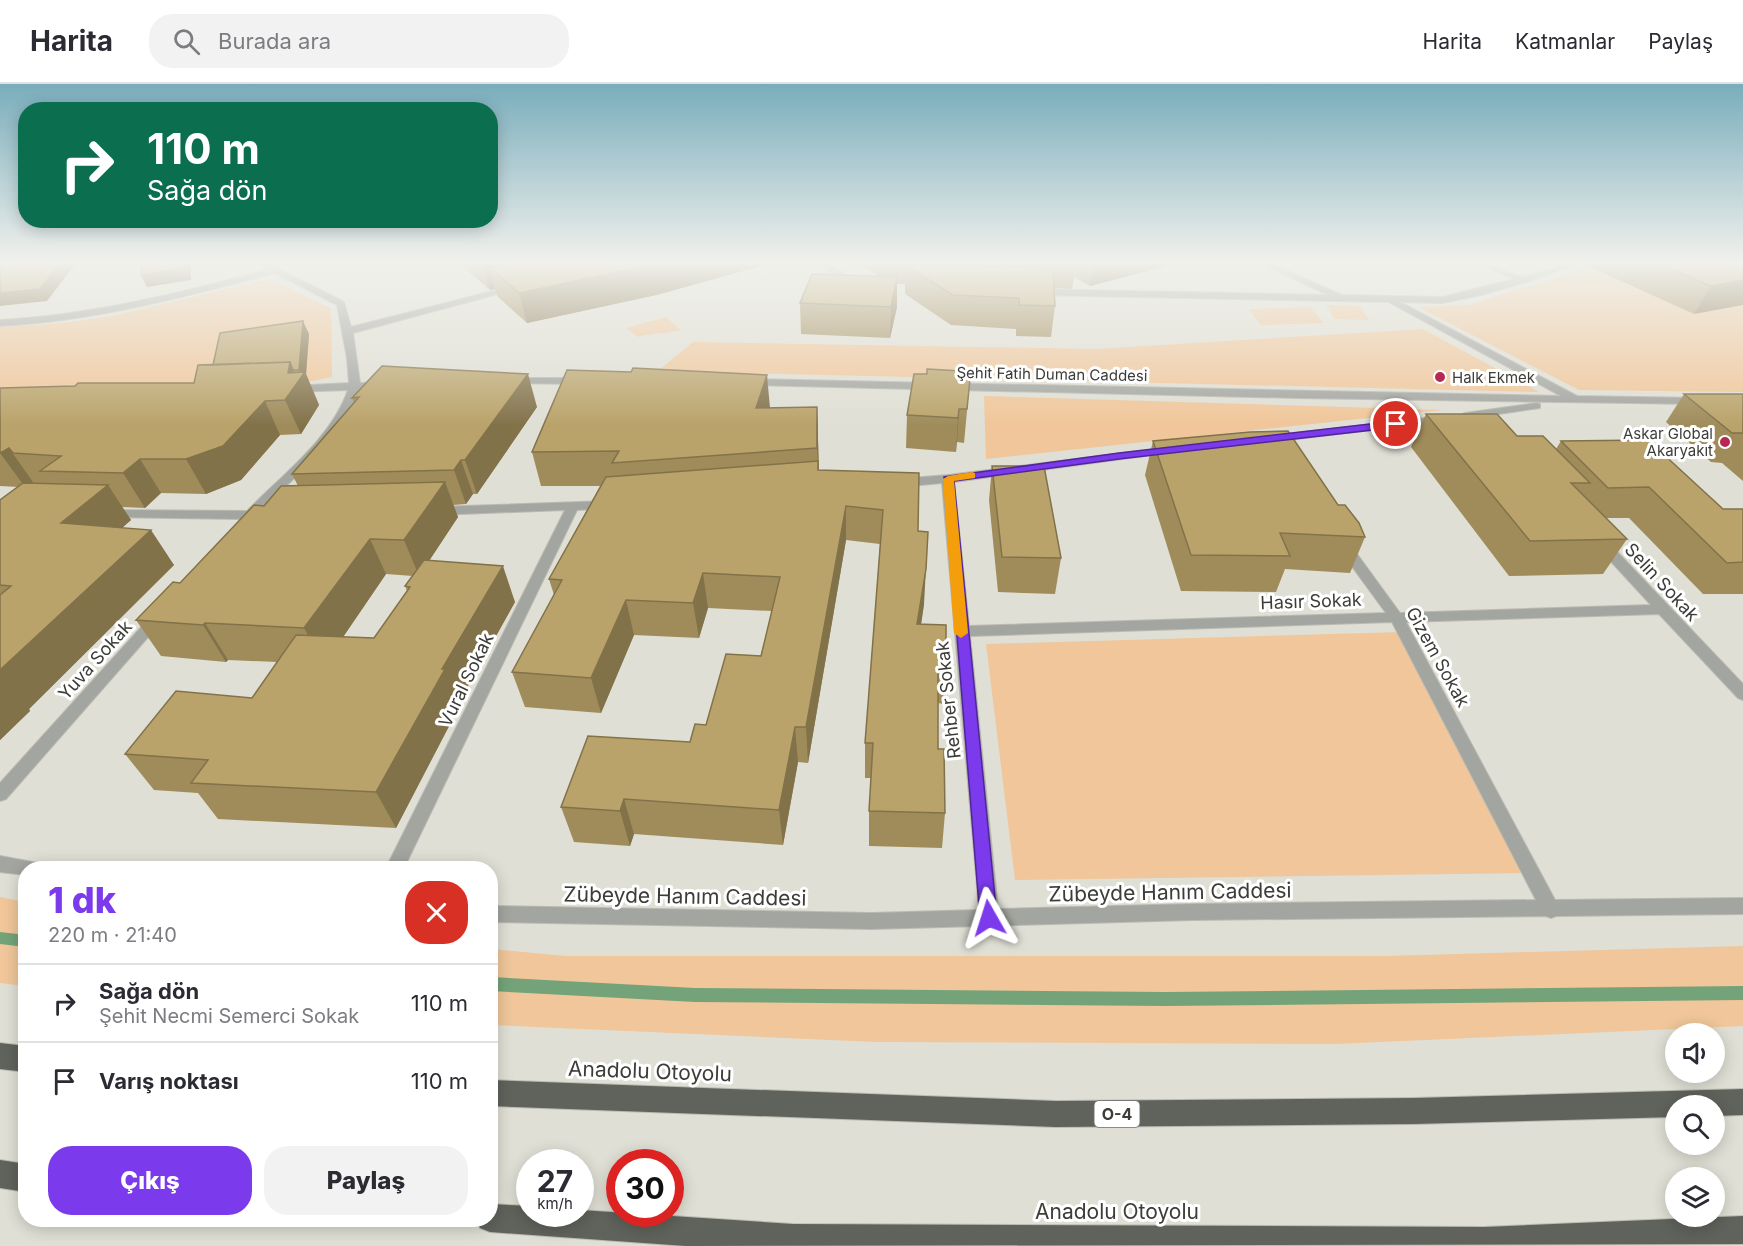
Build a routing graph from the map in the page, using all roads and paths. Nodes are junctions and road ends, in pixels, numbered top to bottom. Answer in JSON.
{"nodes":[{"id":1,"x":84,"y":317,"type":"edge"},
{"id":2,"x":344,"y":317,"type":"edge"},
{"id":3,"x":402,"y":317,"type":"edge"},
{"id":4,"x":1422,"y":317,"type":"edge"},
{"id":5,"x":0,"y":323,"type":"edge"},
{"id":6,"x":348,"y":331,"type":"junction"},
{"id":7,"x":592,"y":381,"type":"edge"},
{"id":8,"x":501,"y":382,"type":"edge"},
{"id":9,"x":735,"y":382,"type":"edge"},
{"id":10,"x":388,"y":385,"type":"edge"},
{"id":11,"x":354,"y":387,"type":"junction"},
{"id":12,"x":285,"y":389,"type":"edge"},
{"id":13,"x":1575,"y":399,"type":"junction"},
{"id":14,"x":1713,"y":401,"type":"edge"},
{"id":15,"x":1265,"y":443,"type":"edge"},
{"id":16,"x":1187,"y":448,"type":"edge"},
{"id":17,"x":948,"y":479,"type":"junction"},
{"id":18,"x":890,"y":483,"type":"edge"},
{"id":19,"x":619,"y":504,"type":"edge"},
{"id":20,"x":572,"y":508,"type":"junction"},
{"id":21,"x":416,"y":512,"type":"edge"},
{"id":22,"x":95,"y":513,"type":"edge"},
{"id":23,"x":273,"y":515,"type":"edge"},
{"id":24,"x":249,"y":516,"type":"junction"},
{"id":25,"x":234,"y":533,"type":"edge"},
{"id":26,"x":1334,"y":533,"type":"edge"},
{"id":27,"x":1592,"y":533,"type":"edge"},
{"id":28,"x":171,"y":603,"type":"edge"},
{"id":29,"x":1663,"y":609,"type":"junction"},
{"id":30,"x":1396,"y":617,"type":"junction"},
{"id":31,"x":961,"y":631,"type":"junction"},
{"id":32,"x":1743,"y":694,"type":"edge"},
{"id":33,"x":0,"y":794,"type":"edge"},
{"id":34,"x":398,"y":861,"type":"edge"},
{"id":35,"x":0,"y":864,"type":"edge"},
{"id":36,"x":18,"y":866,"type":"edge"},
{"id":37,"x":1743,"y":906,"type":"edge"},
{"id":38,"x":1551,"y":910,"type":"junction"},
{"id":39,"x":498,"y":914,"type":"edge"},
{"id":40,"x":989,"y":918,"type":"junction"},
{"id":41,"x":0,"y":1056,"type":"edge"},
{"id":42,"x":18,"y":1058,"type":"edge"},
{"id":43,"x":498,"y":1093,"type":"edge"},
{"id":44,"x":1743,"y":1101,"type":"edge"},
{"id":45,"x":0,"y":1174,"type":"edge"},
{"id":46,"x":18,"y":1177,"type":"edge"},
{"id":47,"x":498,"y":1219,"type":"edge"},
{"id":48,"x":1743,"y":1230,"type":"edge"}],
"edges":[{"from":1,"to":5,"type":"street"},
{"from":2,"to":6,"type":"street"},
{"from":3,"to":6,"type":"street"},
{"from":4,"to":13,"type":"street"},
{"from":6,"to":11,"type":"street"},
{"from":7,"to":8,"type":"street"},
{"from":9,"to":13,"type":"street","name":"Şehit Fatih Duman Caddesi"},
{"from":10,"to":11,"type":"street"},
{"from":11,"to":12,"type":"street"},
{"from":11,"to":24,"type":"street"},
{"from":13,"to":14,"type":"street","name":"Şehit Fatih Duman Caddesi"},
{"from":13,"to":15,"type":"street"},
{"from":16,"to":17,"type":"street"},
{"from":17,"to":18,"type":"street"},
{"from":17,"to":31,"type":"street","name":"Rehber Sokak"},
{"from":19,"to":20,"type":"street"},
{"from":20,"to":21,"type":"street"},
{"from":20,"to":34,"type":"street","name":"Vural Sokak"},
{"from":22,"to":24,"type":"street"},
{"from":23,"to":24,"type":"street"},
{"from":24,"to":25,"type":"street"},
{"from":26,"to":30,"type":"street","name":"Gizem Sokak"},
{"from":27,"to":29,"type":"street","name":"Selin Sokak"},
{"from":28,"to":33,"type":"street","name":"Yuva Sokak"},
{"from":29,"to":30,"type":"street","name":"Hasır Sokak"},
{"from":29,"to":32,"type":"street","name":"Selin Sokak"},
{"from":30,"to":31,"type":"street","name":"Hasır Sokak"},
{"from":30,"to":38,"type":"street","name":"Gizem Sokak"},
{"from":31,"to":40,"type":"street","name":"Rehber Sokak"},
{"from":35,"to":36,"type":"street"},
{"from":37,"to":38,"type":"street","name":"Zübeyde Hanım Caddesi"},
{"from":38,"to":40,"type":"street","name":"Zübeyde Hanım Caddesi"},
{"from":39,"to":40,"type":"street","name":"Zübeyde Hanım Caddesi"},
{"from":41,"to":42,"type":"highway"},
{"from":43,"to":44,"type":"highway","name":"Anadolu Otoyolu","number":"O-4"},
{"from":45,"to":46,"type":"highway"},
{"from":47,"to":48,"type":"highway","name":"Anadolu Otoyolu"}]}
